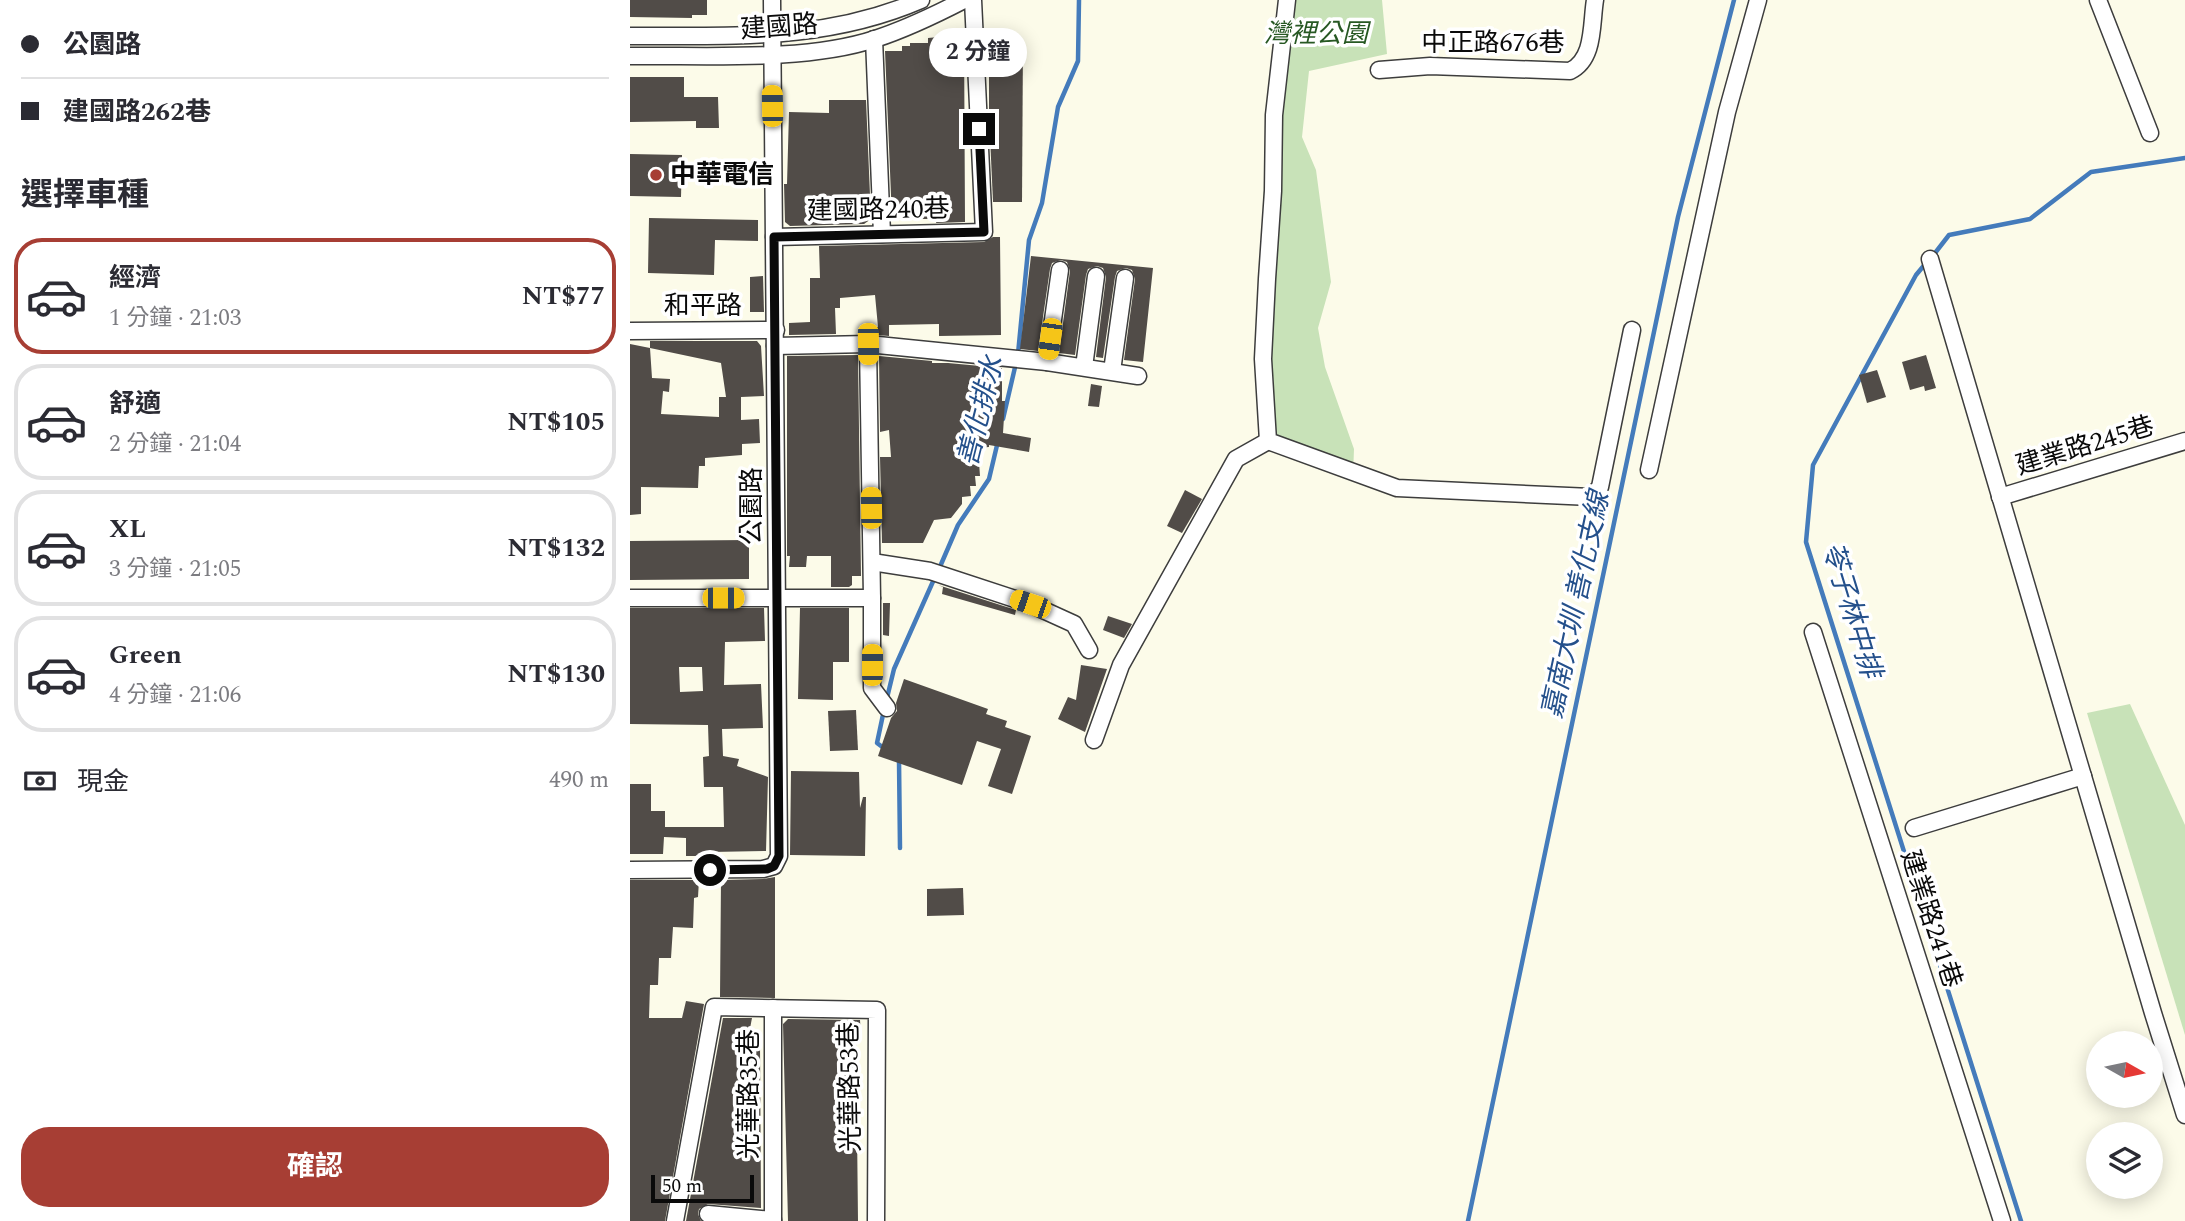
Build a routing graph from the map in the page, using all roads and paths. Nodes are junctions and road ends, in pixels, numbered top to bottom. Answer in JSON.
{"nodes":[{"id":1,"x":772,"y":0,"type":"edge"},
{"id":2,"x":876,"y":0,"type":"edge"},
{"id":3,"x":921,"y":0,"type":"edge"},
{"id":4,"x":964,"y":0,"type":"edge"},
{"id":5,"x":973,"y":0,"type":"edge"},
{"id":6,"x":1287,"y":0,"type":"edge"},
{"id":7,"x":1595,"y":0,"type":"edge"},
{"id":8,"x":1758,"y":0,"type":"edge"},
{"id":9,"x":2098,"y":0,"type":"edge"},
{"id":10,"x":876,"y":17,"type":"junction"},
{"id":11,"x":771,"y":35,"type":"junction"},
{"id":12,"x":630,"y":36,"type":"edge"},
{"id":13,"x":874,"y":39,"type":"junction"},
{"id":14,"x":771,"y":54,"type":"junction"},
{"id":15,"x":630,"y":56,"type":"edge"},
{"id":16,"x":1379,"y":70,"type":"dead end"},
{"id":17,"x":2150,"y":133,"type":"dead end"},
{"id":18,"x":882,"y":234,"type":"junction"},
{"id":19,"x":774,"y":237,"type":"junction"},
{"id":20,"x":1930,"y":259,"type":"dead end"},
{"id":21,"x":1060,"y":270,"type":"dead end"},
{"id":22,"x":1096,"y":276,"type":"dead end"},
{"id":23,"x":1125,"y":278,"type":"dead end"},
{"id":24,"x":1632,"y":330,"type":"dead end"},
{"id":25,"x":630,"y":331,"type":"edge"},
{"id":26,"x":776,"y":338,"type":"junction"},
{"id":27,"x":868,"y":344,"type":"junction"},
{"id":28,"x":1047,"y":362,"type":"junction"},
{"id":29,"x":1084,"y":367,"type":"junction"},
{"id":30,"x":1112,"y":371,"type":"junction"},
{"id":31,"x":1139,"y":376,"type":"dead end"},
{"id":32,"x":1268,"y":440,"type":"junction"},
{"id":33,"x":2185,"y":441,"type":"edge"},
{"id":34,"x":1649,"y":470,"type":"dead end"},
{"id":35,"x":2000,"y":497,"type":"junction"},
{"id":36,"x":872,"y":562,"type":"junction"},
{"id":37,"x":630,"y":598,"type":"edge"},
{"id":38,"x":776,"y":598,"type":"junction"},
{"id":39,"x":872,"y":598,"type":"junction"},
{"id":40,"x":1813,"y":632,"type":"dead end"},
{"id":41,"x":1088,"y":650,"type":"dead end"},
{"id":42,"x":887,"y":708,"type":"dead end"},
{"id":43,"x":1094,"y":740,"type":"dead end"},
{"id":44,"x":2082,"y":776,"type":"junction"},
{"id":45,"x":1914,"y":828,"type":"dead end"},
{"id":46,"x":630,"y":870,"type":"edge"},
{"id":47,"x":773,"y":1008,"type":"junction"},
{"id":48,"x":2185,"y":1115,"type":"edge"},
{"id":49,"x":708,"y":1214,"type":"dead end"},
{"id":50,"x":773,"y":1220,"type":"edge"},
{"id":51,"x":675,"y":1221,"type":"edge"},
{"id":52,"x":876,"y":1221,"type":"edge"},
{"id":53,"x":2002,"y":1221,"type":"edge"}],
"edges":[{"from":1,"to":11,"type":"street","name":"公園路"},
{"from":2,"to":10,"type":"street"},
{"from":3,"to":10,"type":"street","name":"建國路"},
{"from":4,"to":13,"type":"street","name":"建國路"},
{"from":5,"to":18,"type":"street","name":"建國路240巷"},
{"from":6,"to":32,"type":"street"},
{"from":7,"to":16,"type":"street","name":"中正路676巷"},
{"from":8,"to":34,"type":"street"},
{"from":9,"to":17,"type":"street"},
{"from":10,"to":11,"type":"street","name":"建國路"},
{"from":11,"to":12,"type":"street","name":"建國路"},
{"from":11,"to":14,"type":"street","name":"公園路"},
{"from":13,"to":14,"type":"street","name":"建國路"},
{"from":13,"to":18,"type":"street"},
{"from":14,"to":15,"type":"street","name":"建國路"},
{"from":14,"to":19,"type":"street","name":"公園路"},
{"from":18,"to":19,"type":"street","name":"建國路240巷"},
{"from":19,"to":26,"type":"street","name":"公園路"},
{"from":20,"to":35,"type":"street"},
{"from":21,"to":28,"type":"street"},
{"from":22,"to":29,"type":"street"},
{"from":23,"to":30,"type":"street"},
{"from":24,"to":32,"type":"street"},
{"from":25,"to":26,"type":"street","name":"和平路"},
{"from":26,"to":27,"type":"street","name":"和平路"},
{"from":26,"to":38,"type":"street","name":"公園路"},
{"from":27,"to":28,"type":"street","name":"和平路"},
{"from":27,"to":36,"type":"street"},
{"from":28,"to":29,"type":"street","name":"和平路"},
{"from":29,"to":30,"type":"street","name":"和平路"},
{"from":30,"to":31,"type":"street","name":"和平路"},
{"from":32,"to":43,"type":"street"},
{"from":33,"to":35,"type":"street","name":"建業路245巷"},
{"from":35,"to":44,"type":"street"},
{"from":36,"to":39,"type":"street"},
{"from":36,"to":41,"type":"street"},
{"from":37,"to":38,"type":"street"},
{"from":38,"to":39,"type":"street"},
{"from":38,"to":46,"type":"street","name":"公園路"},
{"from":39,"to":42,"type":"street"},
{"from":40,"to":53,"type":"street","name":"建業路241巷"},
{"from":44,"to":45,"type":"street"},
{"from":44,"to":48,"type":"street"},
{"from":47,"to":50,"type":"street","name":"光華路35巷"},
{"from":47,"to":51,"type":"street"},
{"from":47,"to":52,"type":"street","name":"光華路53巷"},
{"from":49,"to":50,"type":"street"}]}
